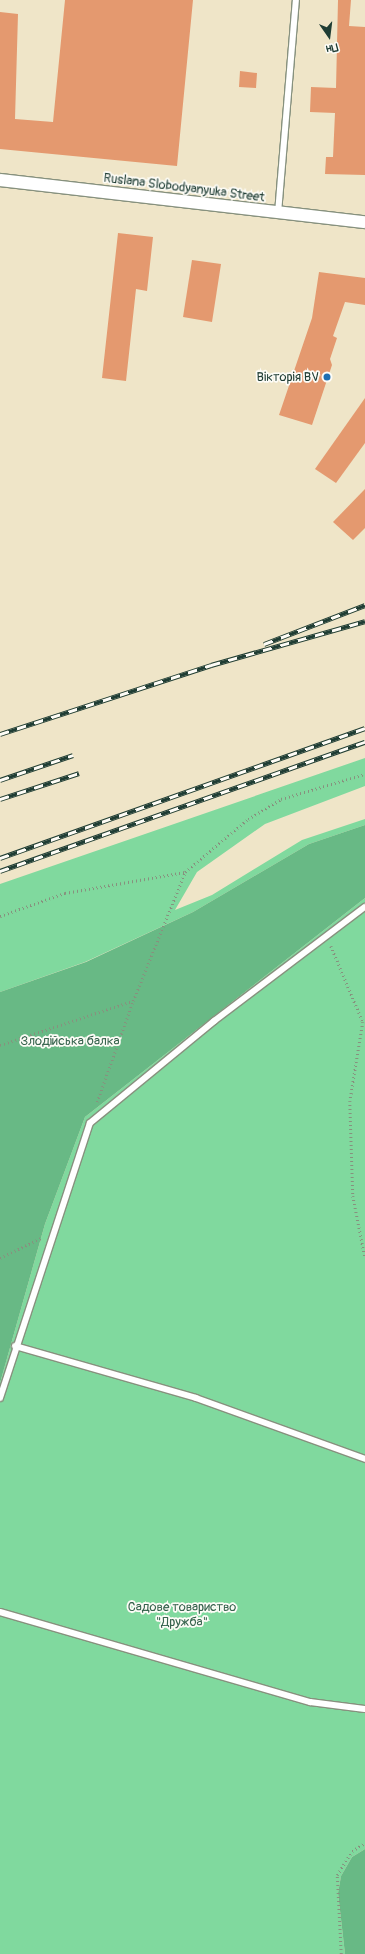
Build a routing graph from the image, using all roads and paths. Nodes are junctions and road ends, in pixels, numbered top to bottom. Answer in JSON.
{"nodes":[{"id":1,"x":296,"y":0,"type":"edge"},
{"id":2,"x":0,"y":180,"type":"edge"},
{"id":3,"x":278,"y":213,"type":"junction"},
{"id":4,"x":365,"y":222,"type":"edge"},
{"id":5,"x":365,"y":774,"type":"edge"},
{"id":6,"x":185,"y":872,"type":"junction"},
{"id":7,"x":365,"y":907,"type":"edge"},
{"id":8,"x":0,"y":916,"type":"edge"},
{"id":9,"x":326,"y":936,"type":"junction"},
{"id":10,"x":133,"y":1001,"type":"junction"},
{"id":11,"x":0,"y":1045,"type":"edge"},
{"id":12,"x":90,"y":1123,"type":"junction"},
{"id":13,"x":53,"y":1230,"type":"junction"},
{"id":14,"x":365,"y":1257,"type":"edge"},
{"id":15,"x":0,"y":1258,"type":"edge"},
{"id":16,"x":15,"y":1346,"type":"junction"},
{"id":17,"x":0,"y":1398,"type":"edge"},
{"id":18,"x":365,"y":1459,"type":"edge"},
{"id":19,"x":0,"y":1612,"type":"edge"},
{"id":20,"x":365,"y":1709,"type":"edge"},
{"id":21,"x":365,"y":1843,"type":"edge"},
{"id":22,"x":341,"y":1954,"type":"edge"}],
"edges":[{"from":1,"to":3,"type":"lane"},
{"from":2,"to":3,"type":"street","name":"Ruslana Slobodyanyuka Street"},
{"from":3,"to":4,"type":"street","name":"Ruslana Slobodyanyuka Street"},
{"from":5,"to":6,"type":"path"},
{"from":6,"to":8,"type":"path"},
{"from":6,"to":10,"type":"path"},
{"from":7,"to":9,"type":"lane"},
{"from":9,"to":12,"type":"lane"},
{"from":9,"to":14,"type":"path"},
{"from":10,"to":11,"type":"path"},
{"from":10,"to":12,"type":"path"},
{"from":12,"to":13,"type":"lane"},
{"from":13,"to":15,"type":"path"},
{"from":13,"to":16,"type":"lane"},
{"from":16,"to":17,"type":"lane"},
{"from":16,"to":18,"type":"lane"},
{"from":19,"to":20,"type":"lane"},
{"from":21,"to":22,"type":"path"}]}
